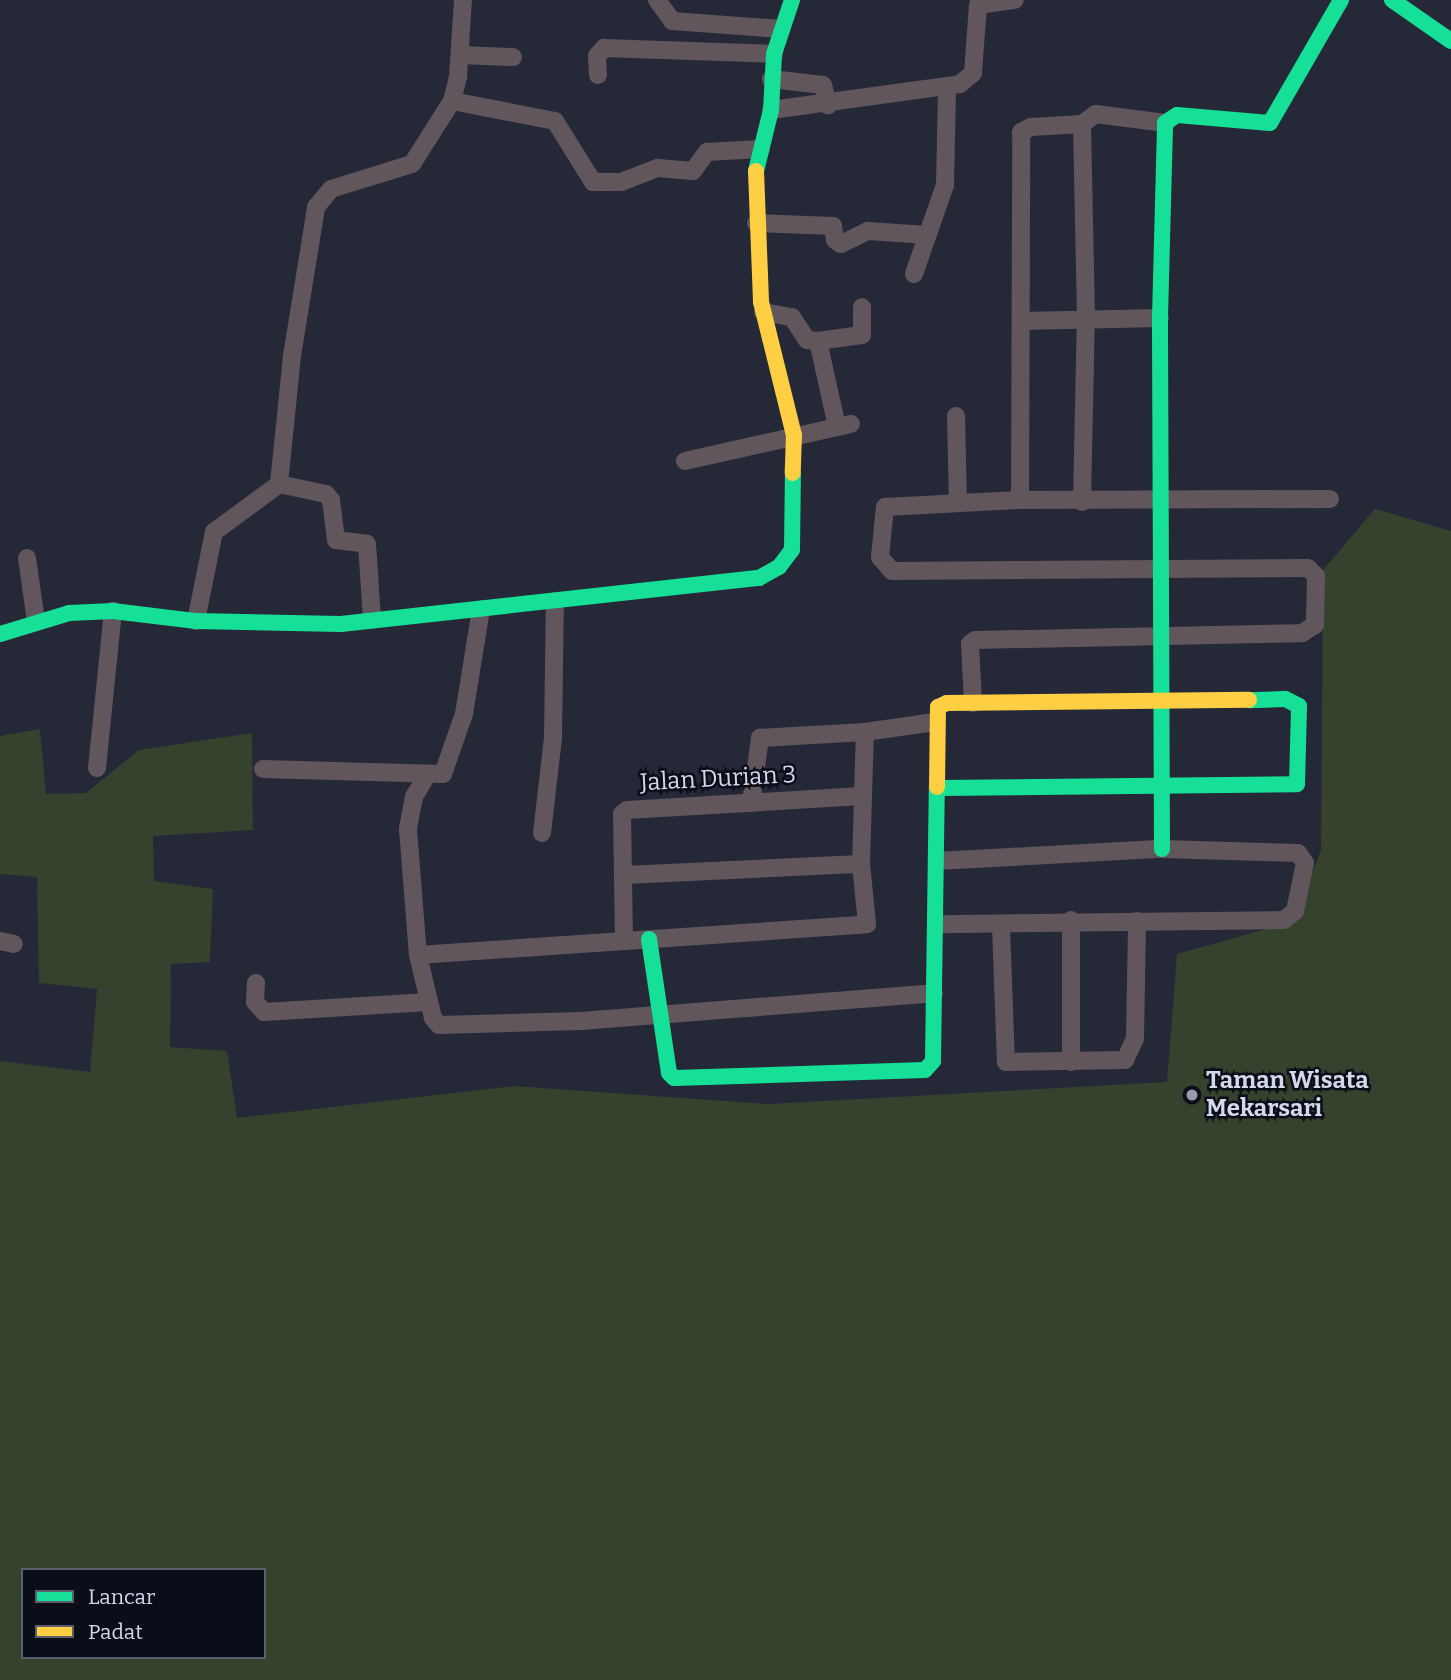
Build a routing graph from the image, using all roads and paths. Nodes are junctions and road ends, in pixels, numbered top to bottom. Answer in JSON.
{"nodes":[{"id":1,"x":463,"y":0,"type":"edge"},
{"id":2,"x":657,"y":0,"type":"edge"},
{"id":3,"x":792,"y":0,"type":"edge"},
{"id":4,"x":1015,"y":0,"type":"edge"},
{"id":5,"x":1342,"y":0,"type":"edge"},
{"id":6,"x":1392,"y":0,"type":"edge"},
{"id":7,"x":781,"y":29,"type":"junction"},
{"id":8,"x":1451,"y":41,"type":"edge"},
{"id":9,"x":774,"y":54,"type":"junction"},
{"id":10,"x":460,"y":55,"type":"junction"},
{"id":11,"x":513,"y":57,"type":"dead end"},
{"id":12,"x":598,"y":75,"type":"dead end"},
{"id":13,"x":771,"y":79,"type":"junction"},
{"id":14,"x":947,"y":86,"type":"junction"},
{"id":15,"x":452,"y":100,"type":"junction"},
{"id":16,"x":828,"y":105,"type":"junction"},
{"id":17,"x":771,"y":110,"type":"junction"},
{"id":18,"x":1165,"y":123,"type":"junction"},
{"id":19,"x":1082,"y":124,"type":"junction"},
{"id":20,"x":761,"y":149,"type":"junction"},
{"id":21,"x":756,"y":223,"type":"junction"},
{"id":22,"x":927,"y":235,"type":"junction"},
{"id":23,"x":914,"y":275,"type":"dead end"},
{"id":24,"x":862,"y":307,"type":"dead end"},
{"id":25,"x":763,"y":312,"type":"junction"},
{"id":26,"x":1086,"y":317,"type":"junction"},
{"id":27,"x":1160,"y":318,"type":"junction"},
{"id":28,"x":1021,"y":321,"type":"junction"},
{"id":29,"x":818,"y":341,"type":"junction"},
{"id":30,"x":956,"y":416,"type":"dead end"},
{"id":31,"x":794,"y":435,"type":"junction"},
{"id":32,"x":685,"y":461,"type":"dead end"},
{"id":33,"x":279,"y":484,"type":"junction"},
{"id":34,"x":1330,"y":499,"type":"dead end"},
{"id":35,"x":1020,"y":500,"type":"junction"},
{"id":36,"x":958,"y":501,"type":"junction"},
{"id":37,"x":1161,"y":501,"type":"junction"},
{"id":38,"x":1082,"y":502,"type":"junction"},
{"id":39,"x":27,"y":558,"type":"dead end"},
{"id":40,"x":1159,"y":569,"type":"junction"},
{"id":41,"x":555,"y":601,"type":"junction"},
{"id":42,"x":481,"y":609,"type":"junction"},
{"id":43,"x":113,"y":611,"type":"junction"},
{"id":44,"x":372,"y":620,"type":"junction"},
{"id":45,"x":36,"y":621,"type":"junction"},
{"id":46,"x":196,"y":621,"type":"junction"},
{"id":47,"x":0,"y":634,"type":"edge"},
{"id":48,"x":1161,"y":636,"type":"junction"},
{"id":49,"x":973,"y":703,"type":"junction"},
{"id":50,"x":1162,"y":704,"type":"junction"},
{"id":51,"x":934,"y":722,"type":"junction"},
{"id":52,"x":865,"y":732,"type":"junction"},
{"id":53,"x":97,"y":768,"type":"dead end"},
{"id":54,"x":263,"y":769,"type":"dead end"},
{"id":55,"x":428,"y":775,"type":"junction"},
{"id":56,"x":1162,"y":786,"type":"junction"},
{"id":57,"x":937,"y":788,"type":"junction"},
{"id":58,"x":862,"y":796,"type":"junction"},
{"id":59,"x":751,"y":803,"type":"junction"},
{"id":60,"x":542,"y":833,"type":"dead end"},
{"id":61,"x":1161,"y":849,"type":"junction"},
{"id":62,"x":937,"y":861,"type":"junction"},
{"id":63,"x":862,"y":863,"type":"junction"},
{"id":64,"x":625,"y":876,"type":"junction"},
{"id":65,"x":1071,"y":920,"type":"junction"},
{"id":66,"x":1137,"y":921,"type":"junction"},
{"id":67,"x":937,"y":924,"type":"junction"},
{"id":68,"x":1001,"y":926,"type":"junction"},
{"id":69,"x":649,"y":939,"type":"junction"},
{"id":70,"x":624,"y":941,"type":"junction"},
{"id":71,"x":418,"y":955,"type":"junction"},
{"id":72,"x":256,"y":983,"type":"dead end"},
{"id":73,"x":934,"y":993,"type":"junction"},
{"id":74,"x":429,"y":1002,"type":"junction"},
{"id":75,"x":663,"y":1012,"type":"junction"},
{"id":76,"x":1071,"y":1062,"type":"junction"}],
"edges":[{"from":1,"to":10,"type":"street"},
{"from":2,"to":7,"type":"street"},
{"from":3,"to":7,"type":"street"},
{"from":4,"to":14,"type":"street"},
{"from":5,"to":18,"type":"street"},
{"from":6,"to":8,"type":"street"},
{"from":7,"to":9,"type":"street"},
{"from":9,"to":12,"type":"street"},
{"from":9,"to":13,"type":"street"},
{"from":10,"to":11,"type":"street"},
{"from":10,"to":15,"type":"street"},
{"from":13,"to":16,"type":"street"},
{"from":13,"to":17,"type":"street"},
{"from":14,"to":16,"type":"street"},
{"from":14,"to":22,"type":"street"},
{"from":15,"to":20,"type":"street"},
{"from":15,"to":33,"type":"street"},
{"from":16,"to":17,"type":"street"},
{"from":17,"to":20,"type":"street"},
{"from":18,"to":19,"type":"street"},
{"from":18,"to":27,"type":"street"},
{"from":19,"to":26,"type":"street"},
{"from":19,"to":28,"type":"street"},
{"from":20,"to":21,"type":"street"},
{"from":21,"to":22,"type":"street"},
{"from":21,"to":25,"type":"street"},
{"from":22,"to":23,"type":"street"},
{"from":24,"to":29,"type":"street"},
{"from":25,"to":29,"type":"street"},
{"from":25,"to":31,"type":"street"},
{"from":26,"to":27,"type":"street"},
{"from":26,"to":28,"type":"street"},
{"from":26,"to":38,"type":"street"},
{"from":27,"to":37,"type":"street"},
{"from":28,"to":35,"type":"street"},
{"from":29,"to":31,"type":"street"},
{"from":30,"to":36,"type":"street"},
{"from":31,"to":32,"type":"street"},
{"from":31,"to":41,"type":"street"},
{"from":33,"to":44,"type":"street"},
{"from":33,"to":46,"type":"street"},
{"from":34,"to":37,"type":"street"},
{"from":35,"to":36,"type":"street"},
{"from":35,"to":38,"type":"street"},
{"from":36,"to":40,"type":"street"},
{"from":37,"to":38,"type":"street"},
{"from":37,"to":40,"type":"street"},
{"from":39,"to":45,"type":"street"},
{"from":40,"to":48,"type":"street"},
{"from":40,"to":48,"type":"street"},
{"from":41,"to":42,"type":"street"},
{"from":41,"to":60,"type":"street"},
{"from":42,"to":44,"type":"street"},
{"from":42,"to":55,"type":"street"},
{"from":43,"to":45,"type":"street"},
{"from":43,"to":46,"type":"street"},
{"from":43,"to":53,"type":"street"},
{"from":44,"to":46,"type":"street"},
{"from":45,"to":47,"type":"street"},
{"from":48,"to":49,"type":"street"},
{"from":48,"to":50,"type":"street"},
{"from":49,"to":50,"type":"street"},
{"from":49,"to":51,"type":"street"},
{"from":50,"to":56,"type":"street"},
{"from":50,"to":56,"type":"street"},
{"from":51,"to":52,"type":"street"},
{"from":51,"to":57,"type":"street"},
{"from":52,"to":58,"type":"street"},
{"from":52,"to":59,"type":"street"},
{"from":54,"to":55,"type":"street"},
{"from":55,"to":71,"type":"street"},
{"from":56,"to":57,"type":"street"},
{"from":56,"to":61,"type":"street"},
{"from":57,"to":62,"type":"street"},
{"from":58,"to":59,"type":"street","name":"Jalan Durian 3"},
{"from":58,"to":63,"type":"street"},
{"from":59,"to":64,"type":"street","name":"Jalan Durian 3"},
{"from":61,"to":62,"type":"street"},
{"from":61,"to":66,"type":"street"},
{"from":62,"to":67,"type":"street"},
{"from":63,"to":64,"type":"street"},
{"from":63,"to":69,"type":"street"},
{"from":64,"to":70,"type":"street","name":"Jalan Durian 3"},
{"from":65,"to":66,"type":"street"},
{"from":65,"to":68,"type":"street"},
{"from":65,"to":76,"type":"street"},
{"from":66,"to":76,"type":"street"},
{"from":67,"to":68,"type":"street"},
{"from":67,"to":73,"type":"street"},
{"from":68,"to":76,"type":"street"},
{"from":69,"to":70,"type":"street"},
{"from":69,"to":75,"type":"street"},
{"from":70,"to":71,"type":"street"},
{"from":71,"to":74,"type":"street"},
{"from":72,"to":74,"type":"street"},
{"from":73,"to":75,"type":"street"},
{"from":73,"to":75,"type":"street"},
{"from":74,"to":75,"type":"street"}]}
